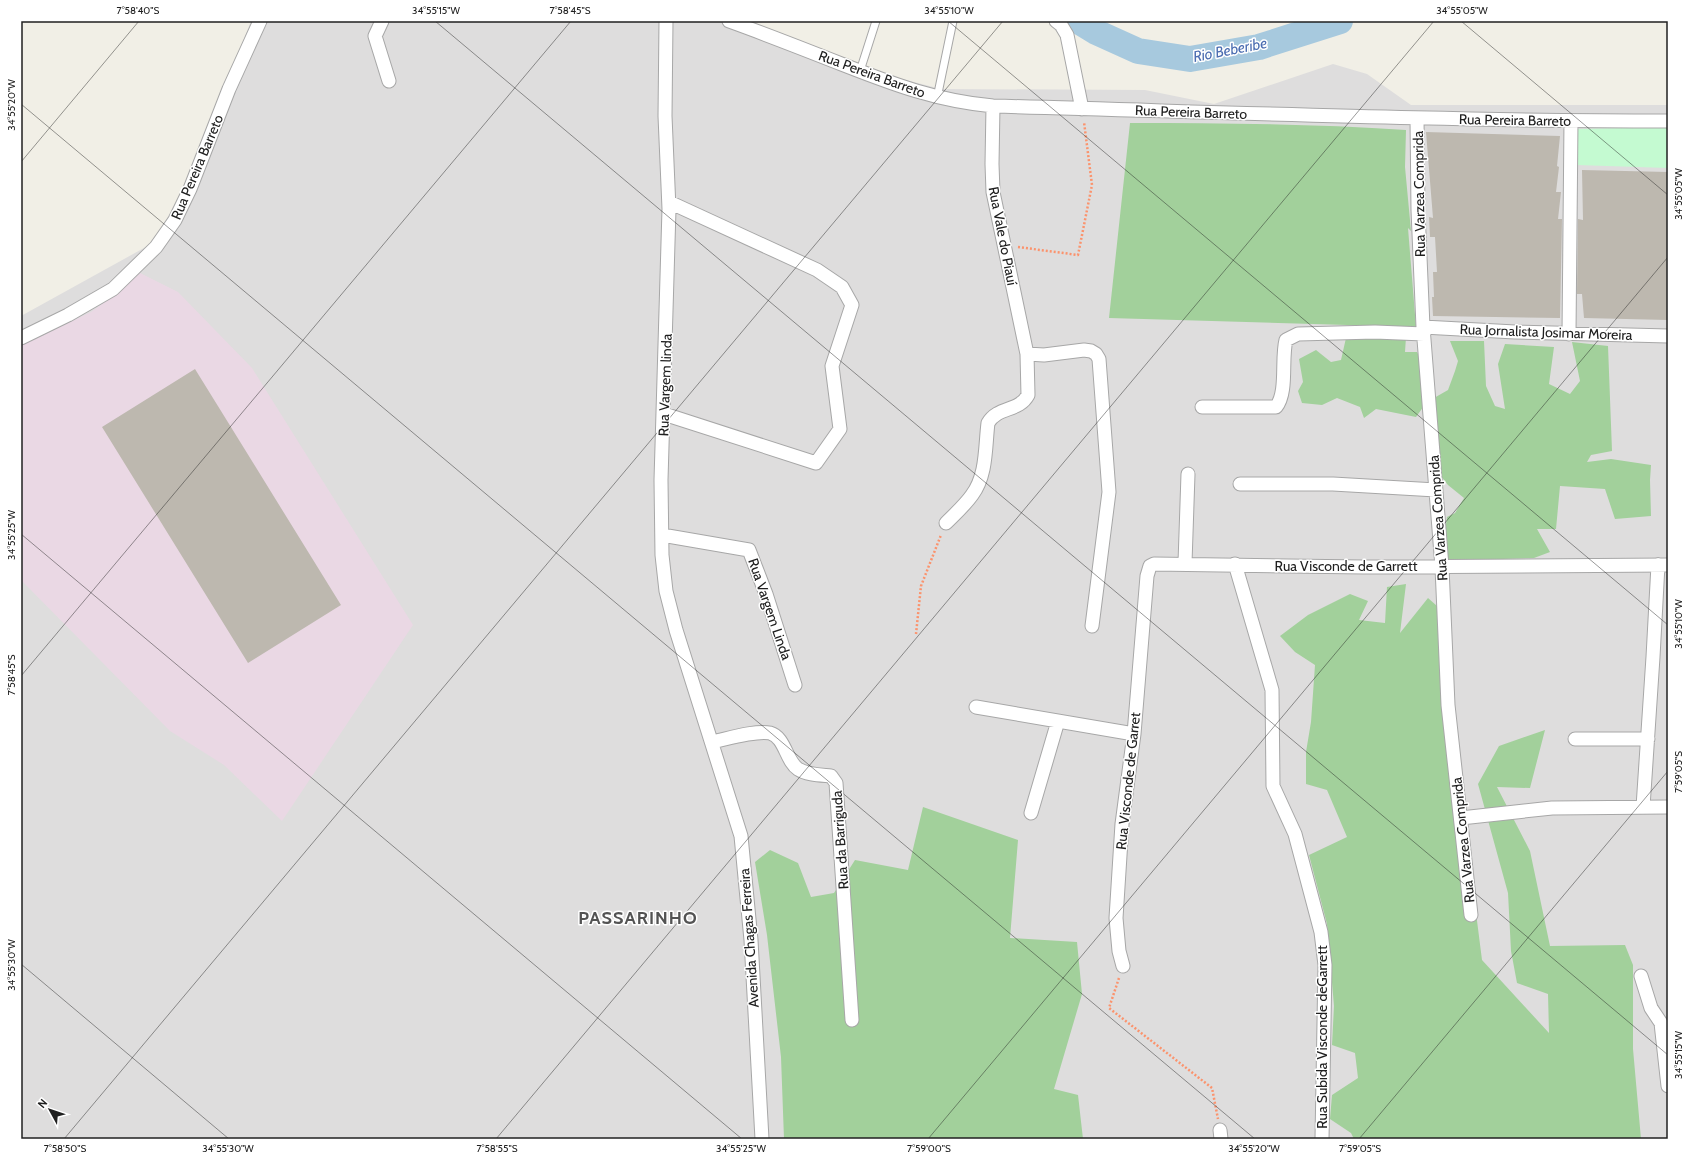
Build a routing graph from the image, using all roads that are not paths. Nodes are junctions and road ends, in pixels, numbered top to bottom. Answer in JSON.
{"nodes":[{"id":1,"x":260,"y":21,"type":"edge"},
{"id":2,"x":382,"y":21,"type":"edge"},
{"id":3,"x":666,"y":21,"type":"edge"},
{"id":4,"x":729,"y":21,"type":"edge"},
{"id":5,"x":876,"y":21,"type":"edge"},
{"id":6,"x":953,"y":21,"type":"edge"},
{"id":7,"x":1056,"y":21,"type":"edge"},
{"id":8,"x":860,"y":71,"type":"junction"},
{"id":9,"x":390,"y":81,"type":"dead end"},
{"id":10,"x":937,"y":98,"type":"junction"},
{"id":11,"x":994,"y":106,"type":"junction"},
{"id":12,"x":1082,"y":109,"type":"junction"},
{"id":13,"x":1417,"y":119,"type":"junction"},
{"id":14,"x":1571,"y":121,"type":"junction"},
{"id":15,"x":1668,"y":121,"type":"edge"},
{"id":16,"x":669,"y":202,"type":"junction"},
{"id":17,"x":1423,"y":330,"type":"junction"},
{"id":18,"x":1569,"y":334,"type":"junction"},
{"id":19,"x":1668,"y":336,"type":"edge"},
{"id":20,"x":21,"y":338,"type":"edge"},
{"id":21,"x":1027,"y":354,"type":"junction"},
{"id":22,"x":1202,"y":407,"type":"dead end"},
{"id":23,"x":664,"y":414,"type":"junction"},
{"id":24,"x":1188,"y":474,"type":"dead end"},
{"id":25,"x":1240,"y":484,"type":"dead end"},
{"id":26,"x":1436,"y":490,"type":"junction"},
{"id":27,"x":946,"y":523,"type":"road end"},
{"id":28,"x":662,"y":535,"type":"junction"},
{"id":29,"x":1185,"y":563,"type":"junction"},
{"id":30,"x":1235,"y":564,"type":"junction"},
{"id":31,"x":1663,"y":565,"type":"edge"},
{"id":32,"x":1442,"y":567,"type":"junction"},
{"id":33,"x":1145,"y":595,"type":"joint"},
{"id":34,"x":1092,"y":626,"type":"dead end"},
{"id":35,"x":795,"y":685,"type":"dead end"},
{"id":36,"x":976,"y":706,"type":"dead end"},
{"id":37,"x":1058,"y":721,"type":"junction"},
{"id":38,"x":1134,"y":734,"type":"junction"},
{"id":39,"x":1575,"y":739,"type":"dead end"},
{"id":40,"x":1648,"y":739,"type":"junction"},
{"id":41,"x":712,"y":742,"type":"junction"},
{"id":42,"x":1643,"y":807,"type":"junction"},
{"id":43,"x":1668,"y":807,"type":"edge"},
{"id":44,"x":1031,"y":813,"type":"dead end"},
{"id":45,"x":1461,"y":818,"type":"junction"},
{"id":46,"x":1471,"y":916,"type":"dead end"},
{"id":47,"x":1123,"y":966,"type":"road end"},
{"id":48,"x":1641,"y":976,"type":"dead end"},
{"id":49,"x":852,"y":1020,"type":"dead end"},
{"id":50,"x":1668,"y":1086,"type":"edge"},
{"id":51,"x":762,"y":1139,"type":"edge"},
{"id":52,"x":1322,"y":1139,"type":"edge"}],
"edges":[{"from":1,"to":20,"type":"street","name":"Rua Pereira Barreto"},
{"from":2,"to":9,"type":"street"},
{"from":3,"to":16,"type":"street","name":"Rua Vargem linda"},
{"from":4,"to":8,"type":"street","name":"Rua Pereira Barreto"},
{"from":5,"to":8,"type":"lane"},
{"from":6,"to":10,"type":"lane"},
{"from":7,"to":12,"type":"street"},
{"from":8,"to":10,"type":"street","name":"Rua Pereira Barreto"},
{"from":10,"to":11,"type":"street","name":"Rua Pereira Barreto"},
{"from":11,"to":12,"type":"street","name":"Rua Pereira Barreto"},
{"from":11,"to":21,"type":"street","name":"Rua Vale do Piauí"},
{"from":12,"to":13,"type":"street","name":"Rua Pereira Barreto"},
{"from":13,"to":14,"type":"street","name":"Rua Pereira Barreto"},
{"from":13,"to":17,"type":"street","name":"Rua Varzea Comprida"},
{"from":14,"to":15,"type":"street","name":"Rua Pereira Barreto"},
{"from":14,"to":18,"type":"street"},
{"from":16,"to":23,"type":"street","name":"Rua Vargem linda"},
{"from":16,"to":23,"type":"street"},
{"from":17,"to":18,"type":"street","name":"Rua Jornalista Josimar Moreira"},
{"from":17,"to":22,"type":"street","name":"Rua Jornalista Josimar Moreira"},
{"from":17,"to":26,"type":"street","name":"Rua Varzea Comprida"},
{"from":18,"to":19,"type":"street","name":"Rua Jornalista Josimar Moreira"},
{"from":21,"to":27,"type":"street"},
{"from":21,"to":34,"type":"street"},
{"from":23,"to":28,"type":"street","name":"Rua Vargem linda"},
{"from":24,"to":29,"type":"street"},
{"from":25,"to":26,"type":"street"},
{"from":26,"to":32,"type":"street","name":"Rua Varzea Comprida"},
{"from":28,"to":35,"type":"street","name":"Rua Vargem Linda"},
{"from":28,"to":41,"type":"street","name":"Rua Vargem linda"},
{"from":29,"to":30,"type":"street","name":"Rua Visconde de Garrett"},
{"from":29,"to":33,"type":"street","name":"Rua Visconde de Garrett"},
{"from":30,"to":32,"type":"street","name":"Rua Visconde de Garrett"},
{"from":30,"to":52,"type":"street","name":"Rua Subida Visconde deGarrett"},
{"from":31,"to":32,"type":"street","name":"Rua Visconde de Garrett"},
{"from":31,"to":40,"type":"street"},
{"from":32,"to":45,"type":"street","name":"Rua Varzea Comprida"},
{"from":33,"to":38,"type":"street","name":"Rua Visconde de Garret"},
{"from":36,"to":37,"type":"street"},
{"from":37,"to":38,"type":"street"},
{"from":37,"to":44,"type":"street"},
{"from":38,"to":47,"type":"street","name":"Rua Visconde de Garret"},
{"from":39,"to":40,"type":"street"},
{"from":40,"to":42,"type":"street"},
{"from":41,"to":49,"type":"street","name":"Rua da Barriguda"},
{"from":41,"to":51,"type":"street","name":"Avenida Chagas Ferreira"},
{"from":42,"to":43,"type":"street"},
{"from":42,"to":45,"type":"street"},
{"from":45,"to":46,"type":"street","name":"Rua Varzea Comprida"},
{"from":48,"to":50,"type":"street"}]}
